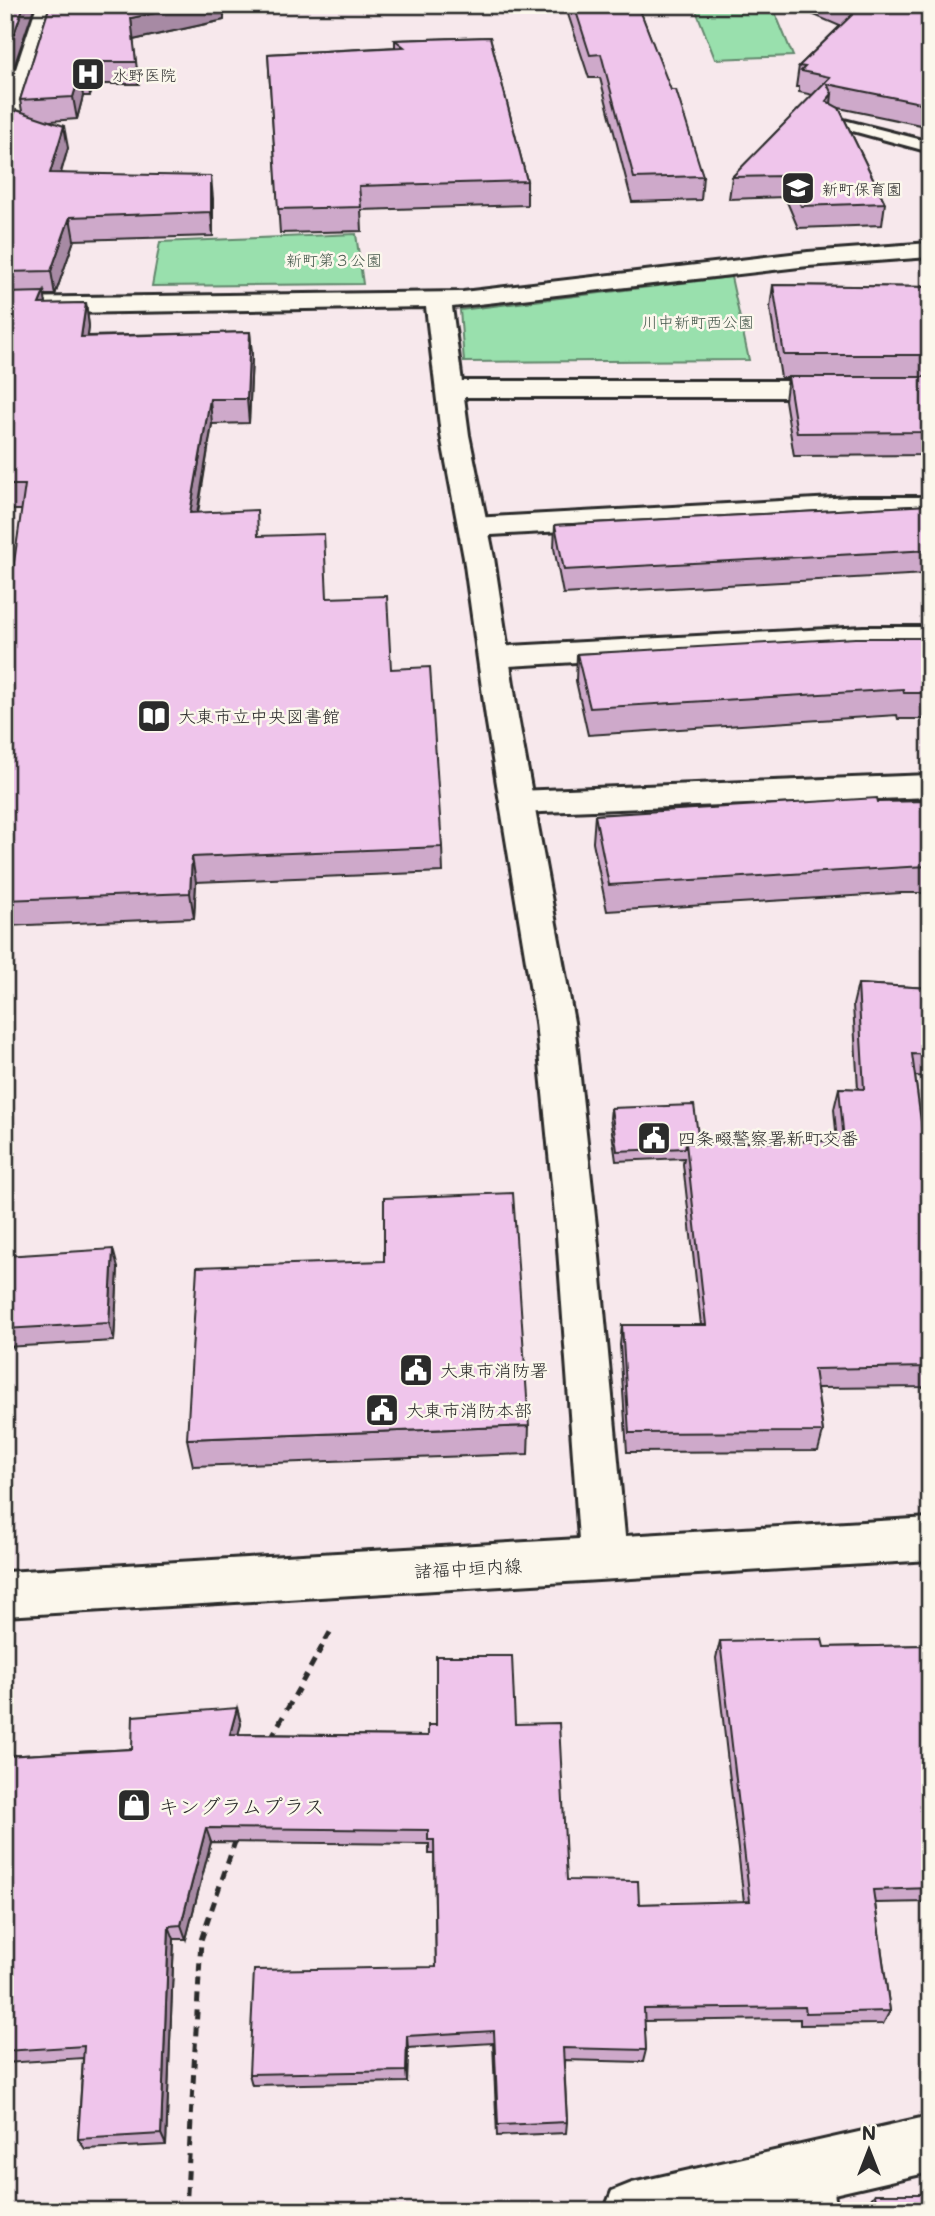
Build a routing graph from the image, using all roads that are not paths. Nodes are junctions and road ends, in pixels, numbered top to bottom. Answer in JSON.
{"nodes":[{"id":1,"x":47,"y":5,"type":"edge"},
{"id":2,"x":832,"y":121,"type":"edge"},
{"id":3,"x":5,"y":137,"type":"edge"},
{"id":4,"x":930,"y":147,"type":"edge"},
{"id":5,"x":930,"y":250,"type":"edge"},
{"id":6,"x":438,"y":299,"type":"junction"},
{"id":7,"x":5,"y":306,"type":"edge"},
{"id":8,"x":449,"y":389,"type":"junction"},
{"id":9,"x":930,"y":389,"type":"edge"},
{"id":10,"x":930,"y":506,"type":"edge"},
{"id":11,"x":473,"y":527,"type":"junction"},
{"id":12,"x":930,"y":636,"type":"edge"},
{"id":13,"x":494,"y":657,"type":"junction"},
{"id":14,"x":930,"y":786,"type":"edge"},
{"id":15,"x":517,"y":802,"type":"junction"},
{"id":16,"x":930,"y":1539,"type":"edge"},
{"id":17,"x":604,"y":1560,"type":"junction"},
{"id":18,"x":5,"y":1594,"type":"edge"},
{"id":19,"x":930,"y":2144,"type":"edge"},
{"id":20,"x":815,"y":2190,"type":"edge"},
{"id":21,"x":632,"y":2211,"type":"edge"}],
"edges":[{"from":1,"to":3,"type":"street"},
{"from":2,"to":4,"type":"lane"},
{"from":5,"to":6,"type":"street"},
{"from":6,"to":7,"type":"street"},
{"from":6,"to":8,"type":"street"},
{"from":8,"to":9,"type":"street"},
{"from":8,"to":11,"type":"street"},
{"from":10,"to":11,"type":"street"},
{"from":11,"to":13,"type":"street"},
{"from":12,"to":13,"type":"street"},
{"from":13,"to":15,"type":"street"},
{"from":14,"to":15,"type":"street"},
{"from":15,"to":17,"type":"street"},
{"from":16,"to":17,"type":"street","name":"諸福中垣内線"},
{"from":17,"to":18,"type":"street","name":"諸福中垣内線"},
{"from":19,"to":20,"type":"street"},
{"from":20,"to":21,"type":"street"}]}
